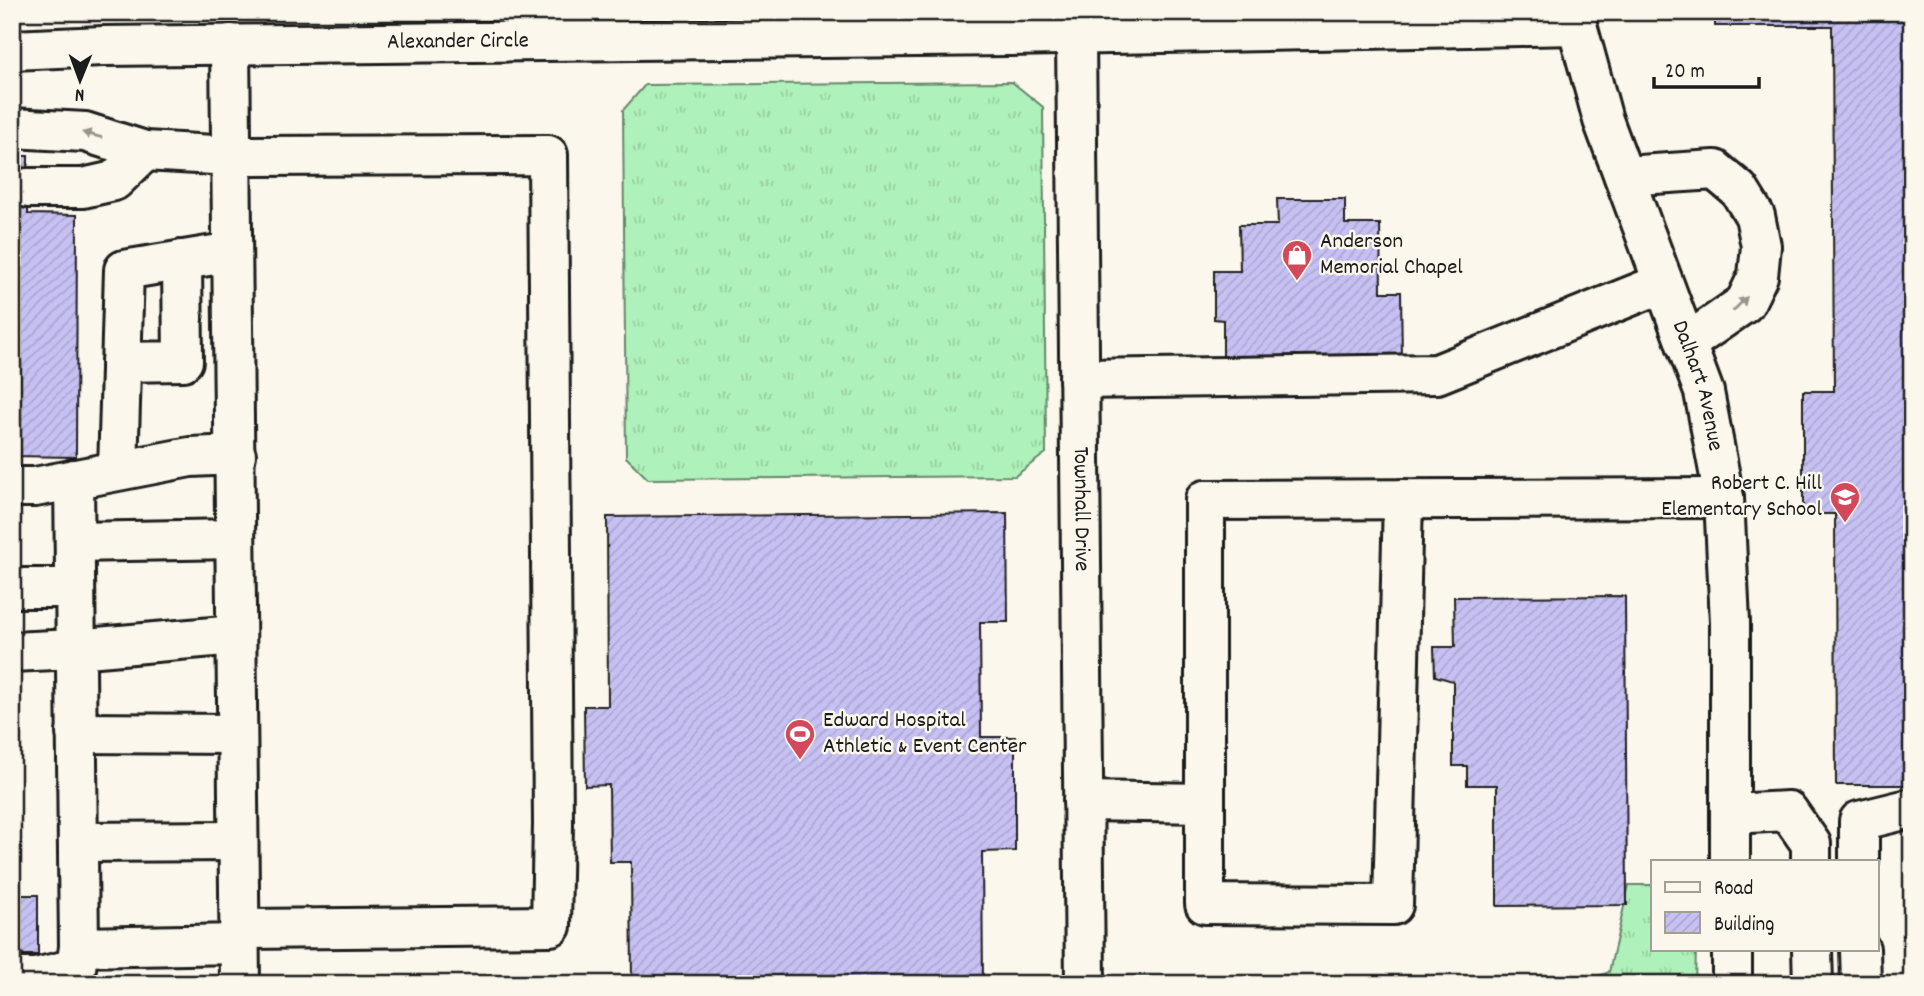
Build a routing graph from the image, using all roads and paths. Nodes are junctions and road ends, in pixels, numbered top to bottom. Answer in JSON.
{"nodes":[{"id":1,"x":1577,"y":19,"type":"edge"},
{"id":2,"x":1337,"y":21,"type":"edge"},
{"id":3,"x":1255,"y":22,"type":"edge"},
{"id":4,"x":1182,"y":23,"type":"edge"},
{"id":5,"x":930,"y":24,"type":"edge"},
{"id":6,"x":1009,"y":24,"type":"edge"},
{"id":7,"x":468,"y":27,"type":"edge"},
{"id":8,"x":272,"y":28,"type":"edge"},
{"id":9,"x":106,"y":29,"type":"edge"},
{"id":10,"x":1076,"y":35,"type":"junction"},
{"id":11,"x":230,"y":44,"type":"junction"},
{"id":12,"x":12,"y":50,"type":"edge"},
{"id":13,"x":12,"y":128,"type":"edge"},
{"id":14,"x":145,"y":151,"type":"junction"},
{"id":15,"x":231,"y":156,"type":"junction"},
{"id":16,"x":1624,"y":176,"type":"junction"},
{"id":17,"x":28,"y":188,"type":"dead end"},
{"id":18,"x":232,"y":252,"type":"junction"},
{"id":19,"x":182,"y":260,"type":"junction"},
{"id":20,"x":1663,"y":283,"type":"junction"},
{"id":21,"x":1686,"y":344,"type":"junction"},
{"id":22,"x":183,"y":360,"type":"junction"},
{"id":23,"x":233,"y":360,"type":"junction"},
{"id":24,"x":121,"y":362,"type":"junction"},
{"id":25,"x":1079,"y":379,"type":"junction"},
{"id":26,"x":236,"y":455,"type":"junction"},
{"id":27,"x":118,"y":470,"type":"junction"},
{"id":28,"x":74,"y":479,"type":"junction"},
{"id":29,"x":12,"y":487,"type":"edge"},
{"id":30,"x":1724,"y":498,"type":"junction"},
{"id":31,"x":1403,"y":499,"type":"junction"},
{"id":32,"x":235,"y":539,"type":"junction"},
{"id":33,"x":75,"y":542,"type":"junction"},
{"id":34,"x":12,"y":588,"type":"edge"},
{"id":35,"x":75,"y":589,"type":"junction"},
{"id":36,"x":236,"y":635,"type":"junction"},
{"id":37,"x":75,"y":649,"type":"junction"},
{"id":38,"x":12,"y":652,"type":"edge"},
{"id":39,"x":76,"y":733,"type":"junction"},
{"id":40,"x":237,"y":734,"type":"junction"},
{"id":41,"x":1083,"y":801,"type":"junction"},
{"id":42,"x":1205,"y":803,"type":"junction"},
{"id":43,"x":1912,"y":808,"type":"edge"},
{"id":44,"x":1731,"y":814,"type":"junction"},
{"id":45,"x":238,"y":841,"type":"junction"},
{"id":46,"x":78,"y":842,"type":"junction"},
{"id":47,"x":1730,"y":860,"type":"edge"},
{"id":48,"x":1811,"y":860,"type":"edge"},
{"id":49,"x":1859,"y":860,"type":"edge"},
{"id":50,"x":239,"y":936,"type":"junction"},
{"id":51,"x":79,"y":947,"type":"junction"},
{"id":52,"x":1732,"y":950,"type":"edge"},
{"id":53,"x":1812,"y":950,"type":"edge"},
{"id":54,"x":1860,"y":950,"type":"edge"},
{"id":55,"x":12,"y":978,"type":"edge"},
{"id":56,"x":240,"y":984,"type":"edge"},
{"id":57,"x":1084,"y":984,"type":"edge"},
{"id":58,"x":1732,"y":984,"type":"edge"},
{"id":59,"x":1812,"y":984,"type":"edge"},
{"id":60,"x":1861,"y":984,"type":"edge"}],
"edges":[{"from":1,"to":2,"type":"street","name":"Alexander Circle"},
{"from":1,"to":16,"type":"street","name":"Dalhart Avenue"},
{"from":2,"to":3,"type":"street","name":"Alexander Circle"},
{"from":3,"to":4,"type":"street","name":"Alexander Circle"},
{"from":4,"to":10,"type":"street","name":"Alexander Circle"},
{"from":5,"to":6,"type":"street","name":"Alexander Circle"},
{"from":5,"to":7,"type":"street","name":"Alexander Circle"},
{"from":6,"to":10,"type":"street","name":"Alexander Circle"},
{"from":7,"to":8,"type":"street","name":"Alexander Circle"},
{"from":8,"to":11,"type":"street","name":"Alexander Circle"},
{"from":9,"to":11,"type":"street","name":"Alexander Circle"},
{"from":9,"to":12,"type":"street","name":"Alexander Circle"},
{"from":10,"to":25,"type":"street","name":"Townhall Drive"},
{"from":11,"to":15,"type":"street"},
{"from":14,"to":13,"type":"street","one_way":true},
{"from":14,"to":15,"type":"street"},
{"from":14,"to":17,"type":"street"},
{"from":15,"to":18,"type":"street"},
{"from":15,"to":50,"type":"street"},
{"from":16,"to":20,"type":"street","name":"Dalhart Avenue"},
{"from":21,"to":16,"type":"street","one_way":true},
{"from":18,"to":19,"type":"street"},
{"from":18,"to":23,"type":"street"},
{"from":19,"to":22,"type":"street"},
{"from":19,"to":24,"type":"street"},
{"from":20,"to":21,"type":"street","name":"Dalhart Avenue"},
{"from":20,"to":25,"type":"street"},
{"from":21,"to":30,"type":"street","name":"Dalhart Avenue"},
{"from":22,"to":23,"type":"street"},
{"from":22,"to":24,"type":"street"},
{"from":23,"to":26,"type":"street"},
{"from":24,"to":27,"type":"street"},
{"from":25,"to":41,"type":"street","name":"Townhall Drive"},
{"from":26,"to":27,"type":"street"},
{"from":26,"to":32,"type":"street"},
{"from":27,"to":28,"type":"street"},
{"from":28,"to":29,"type":"street"},
{"from":28,"to":33,"type":"street"},
{"from":30,"to":31,"type":"street"},
{"from":30,"to":44,"type":"street","name":"Dalhart Avenue"},
{"from":31,"to":42,"type":"street"},
{"from":31,"to":42,"type":"street"},
{"from":32,"to":33,"type":"street"},
{"from":32,"to":36,"type":"street"},
{"from":33,"to":35,"type":"street"},
{"from":34,"to":35,"type":"street"},
{"from":35,"to":37,"type":"street"},
{"from":36,"to":37,"type":"street"},
{"from":36,"to":40,"type":"street"},
{"from":37,"to":38,"type":"street"},
{"from":37,"to":39,"type":"street"},
{"from":39,"to":40,"type":"street"},
{"from":39,"to":46,"type":"street"},
{"from":40,"to":45,"type":"street"},
{"from":41,"to":42,"type":"street"},
{"from":41,"to":57,"type":"street","name":"Townhall Drive"},
{"from":43,"to":49,"type":"street"},
{"from":44,"to":47,"type":"street","name":"Dalhart Avenue"},
{"from":44,"to":48,"type":"street"},
{"from":45,"to":46,"type":"street"},
{"from":45,"to":50,"type":"street"},
{"from":46,"to":51,"type":"street"},
{"from":50,"to":51,"type":"street"},
{"from":50,"to":56,"type":"street"},
{"from":51,"to":55,"type":"street"},
{"from":52,"to":58,"type":"street"},
{"from":53,"to":59,"type":"street"},
{"from":54,"to":60,"type":"street"}]}
